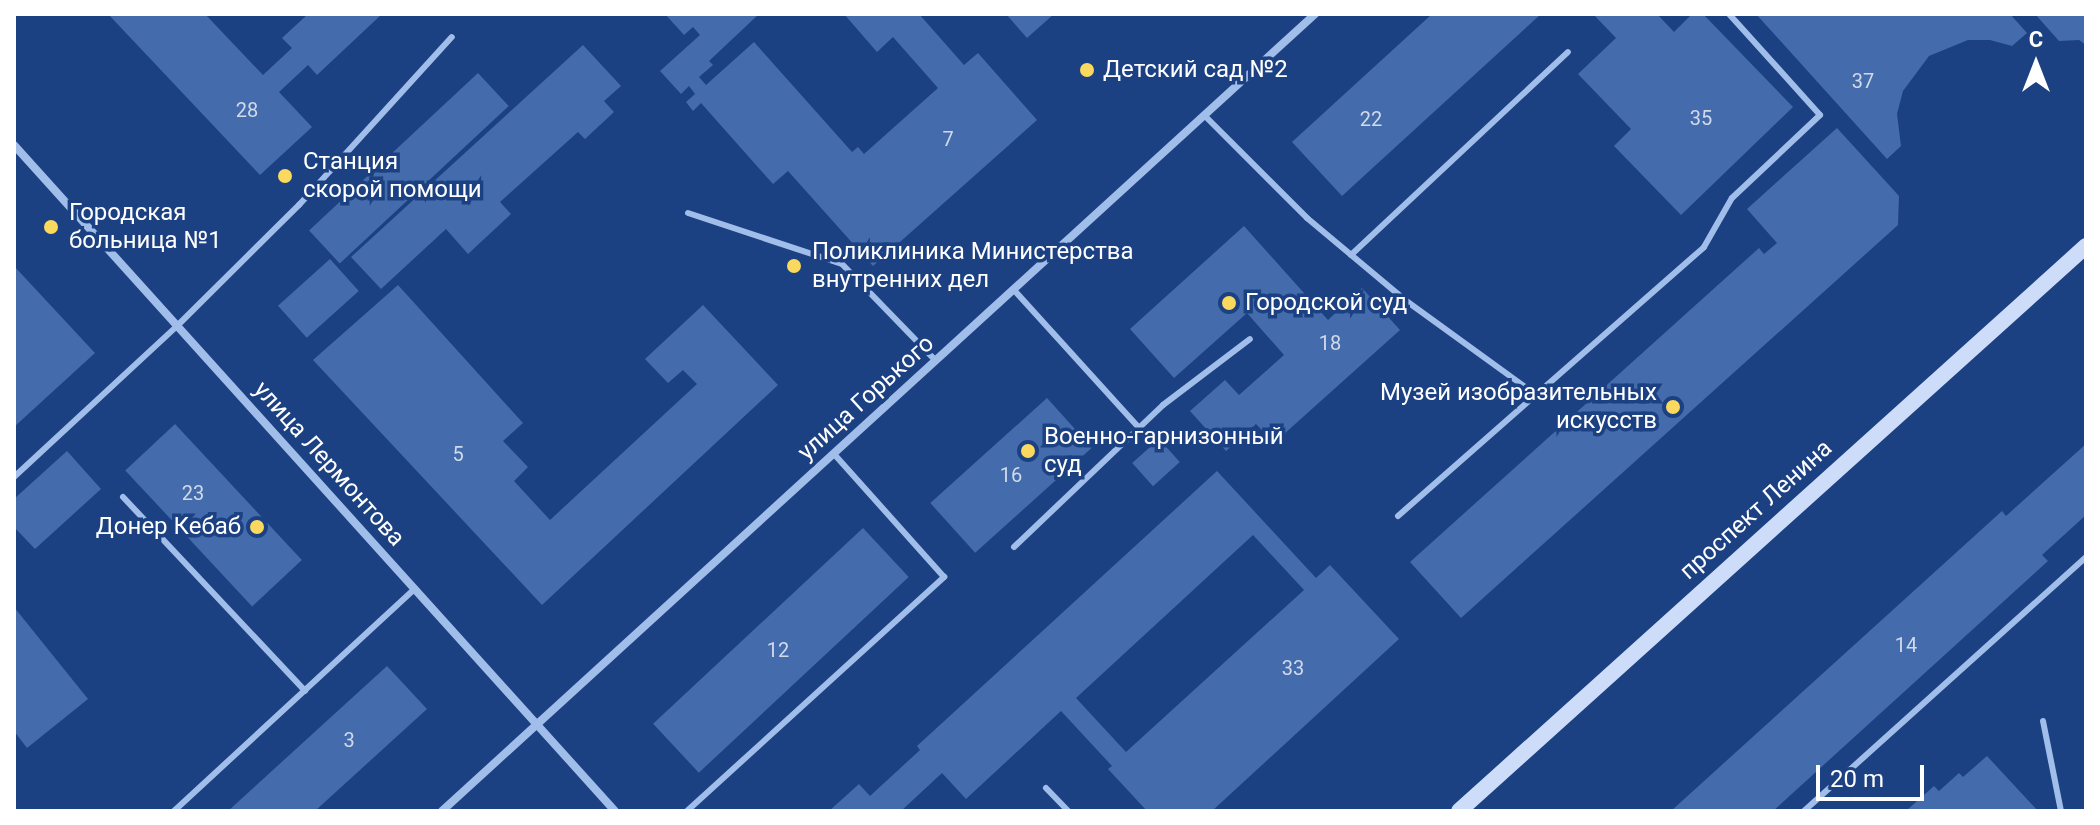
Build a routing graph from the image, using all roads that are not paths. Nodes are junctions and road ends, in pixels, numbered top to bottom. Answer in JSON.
{"nodes":[{"id":1,"x":1315,"y":14,"type":"edge"},
{"id":2,"x":1729,"y":14,"type":"edge"},
{"id":3,"x":452,"y":37,"type":"dead end"},
{"id":4,"x":1568,"y":52,"type":"dead end"},
{"id":5,"x":1204,"y":115,"type":"junction"},
{"id":6,"x":14,"y":145,"type":"edge"},
{"id":7,"x":688,"y":213,"type":"dead end"},
{"id":8,"x":2086,"y":246,"type":"edge"},
{"id":9,"x":1351,"y":255,"type":"junction"},
{"id":10,"x":1014,"y":290,"type":"junction"},
{"id":11,"x":177,"y":326,"type":"junction"},
{"id":12,"x":1250,"y":339,"type":"dead end"},
{"id":13,"x":936,"y":361,"type":"junction"},
{"id":14,"x":1536,"y":395,"type":"junction"},
{"id":15,"x":1139,"y":428,"type":"junction"},
{"id":16,"x":834,"y":454,"type":"junction"},
{"id":17,"x":14,"y":477,"type":"edge"},
{"id":18,"x":123,"y":497,"type":"dead end"},
{"id":19,"x":1398,"y":516,"type":"dead end"},
{"id":20,"x":1014,"y":547,"type":"dead end"},
{"id":21,"x":2086,"y":557,"type":"edge"},
{"id":22,"x":415,"y":589,"type":"junction"},
{"id":23,"x":305,"y":691,"type":"junction"},
{"id":24,"x":2043,"y":721,"type":"dead end"},
{"id":25,"x":538,"y":725,"type":"junction"},
{"id":26,"x":1046,"y":788,"type":"dead end"},
{"id":27,"x":174,"y":811,"type":"edge"},
{"id":28,"x":442,"y":811,"type":"edge"},
{"id":29,"x":615,"y":811,"type":"edge"},
{"id":30,"x":687,"y":811,"type":"edge"},
{"id":31,"x":1068,"y":811,"type":"edge"},
{"id":32,"x":1459,"y":811,"type":"edge"},
{"id":33,"x":1804,"y":811,"type":"edge"},
{"id":34,"x":2061,"y":811,"type":"edge"}],
"edges":[{"from":1,"to":5,"type":"street","name":"улица Горького"},
{"from":2,"to":14,"type":"lane"},
{"from":3,"to":11,"type":"lane"},
{"from":4,"to":9,"type":"lane"},
{"from":5,"to":9,"type":"lane"},
{"from":5,"to":10,"type":"street","name":"улица Горького"},
{"from":6,"to":11,"type":"street","name":"улица Лермонтова"},
{"from":7,"to":13,"type":"lane"},
{"from":8,"to":32,"type":"main road","name":"проспект Ленина"},
{"from":9,"to":14,"type":"lane"},
{"from":10,"to":13,"type":"street","name":"улица Горького"},
{"from":10,"to":15,"type":"lane"},
{"from":11,"to":17,"type":"lane"},
{"from":11,"to":22,"type":"street","name":"улица Лермонтова"},
{"from":12,"to":15,"type":"lane"},
{"from":13,"to":16,"type":"street","name":"улица Горького"},
{"from":14,"to":19,"type":"lane"},
{"from":15,"to":20,"type":"lane"},
{"from":16,"to":25,"type":"street","name":"улица Горького"},
{"from":16,"to":30,"type":"lane"},
{"from":18,"to":23,"type":"lane"},
{"from":21,"to":33,"type":"lane"},
{"from":22,"to":23,"type":"lane"},
{"from":22,"to":25,"type":"street","name":"улица Лермонтова"},
{"from":23,"to":27,"type":"lane"},
{"from":24,"to":34,"type":"lane"},
{"from":25,"to":28,"type":"street","name":"улица Горького"},
{"from":25,"to":29,"type":"street","name":"улица Лермонтова"},
{"from":26,"to":31,"type":"lane"}]}
